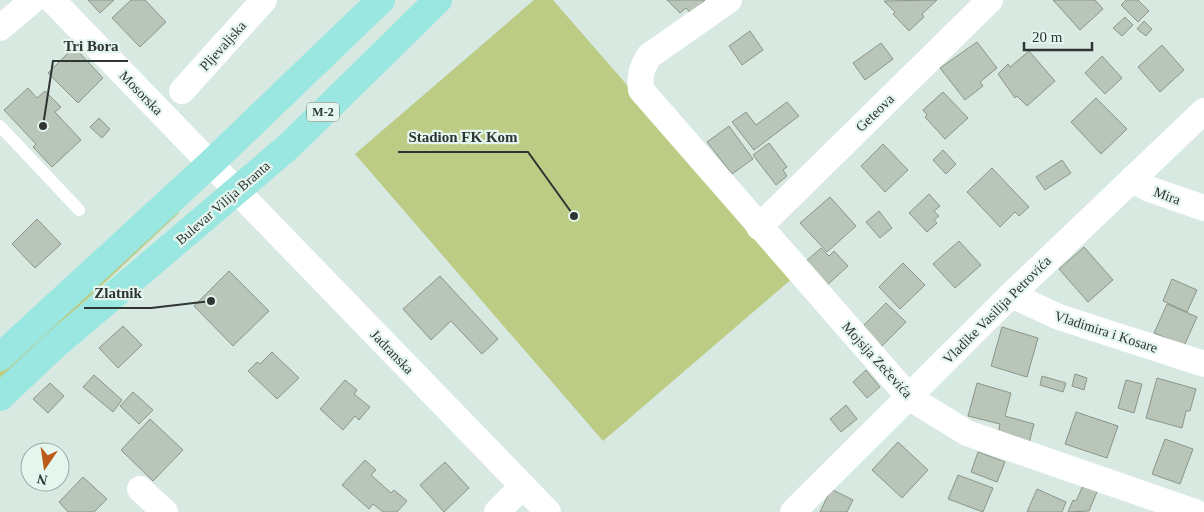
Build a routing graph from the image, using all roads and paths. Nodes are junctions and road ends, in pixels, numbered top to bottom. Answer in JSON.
{"nodes":[{"id":1,"x":33,"y":0,"type":"edge"},
{"id":2,"x":52,"y":0,"type":"edge"},
{"id":3,"x":264,"y":0,"type":"edge"},
{"id":4,"x":381,"y":0,"type":"edge"},
{"id":5,"x":438,"y":0,"type":"edge"},
{"id":6,"x":729,"y":0,"type":"edge"},
{"id":7,"x":990,"y":0,"type":"edge"},
{"id":8,"x":0,"y":28,"type":"edge"},
{"id":9,"x":182,"y":91,"type":"dead end"},
{"id":10,"x":1204,"y":111,"type":"edge"},
{"id":11,"x":0,"y":126,"type":"edge"},
{"id":12,"x":210,"y":164,"type":"junction"},
{"id":13,"x":1132,"y":178,"type":"junction"},
{"id":14,"x":236,"y":192,"type":"junction"},
{"id":15,"x":1204,"y":208,"type":"edge"},
{"id":16,"x":79,"y":210,"type":"dead end"},
{"id":17,"x":759,"y":227,"type":"junction"},
{"id":18,"x":1011,"y":295,"type":"junction"},
{"id":19,"x":0,"y":357,"type":"edge"},
{"id":20,"x":1204,"y":364,"type":"edge"},
{"id":21,"x":0,"y":397,"type":"edge"},
{"id":22,"x":910,"y":398,"type":"junction"},
{"id":23,"x":523,"y":486,"type":"junction"},
{"id":24,"x":140,"y":489,"type":"dead end"},
{"id":25,"x":164,"y":512,"type":"edge"},
{"id":26,"x":497,"y":512,"type":"edge"},
{"id":27,"x":548,"y":512,"type":"edge"},
{"id":28,"x":793,"y":512,"type":"edge"},
{"id":29,"x":1195,"y":512,"type":"edge"}],
"edges":[{"from":1,"to":8,"type":"street"},
{"from":2,"to":12,"type":"street","name":"Mosorska"},
{"from":3,"to":9,"type":"street","name":"Pljevaljska"},
{"from":4,"to":12,"type":"main road"},
{"from":5,"to":14,"type":"main road","name":"Bulevar Vilija Branta","number":"M-2"},
{"from":6,"to":17,"type":"street","name":"Mojsija Zečevića"},
{"from":7,"to":17,"type":"street","name":"Geteova"},
{"from":10,"to":13,"type":"street","name":"Vladike Vasilija Petrovića"},
{"from":11,"to":16,"type":"lane"},
{"from":12,"to":14,"type":"street","name":"Mosorska"},
{"from":12,"to":19,"type":"main road"},
{"from":13,"to":15,"type":"street","name":"Mira"},
{"from":13,"to":18,"type":"street","name":"Vladike Vasilija Petrovića"},
{"from":14,"to":21,"type":"main road","name":"Bulevar Vilija Branta","number":"M-2"},
{"from":14,"to":23,"type":"street","name":"Jadranska"},
{"from":17,"to":22,"type":"street","name":"Mojsija Zečevića"},
{"from":18,"to":20,"type":"street","name":"Vladimira i Kosare"},
{"from":18,"to":22,"type":"street","name":"Vladike Vasilija Petrovića"},
{"from":22,"to":28,"type":"street","name":"Vladike Vasilija Petrovića"},
{"from":22,"to":29,"type":"street","name":"Mojsija Zečevića"},
{"from":23,"to":26,"type":"street"},
{"from":23,"to":27,"type":"street","name":"Jadranska"},
{"from":24,"to":25,"type":"street"}]}
